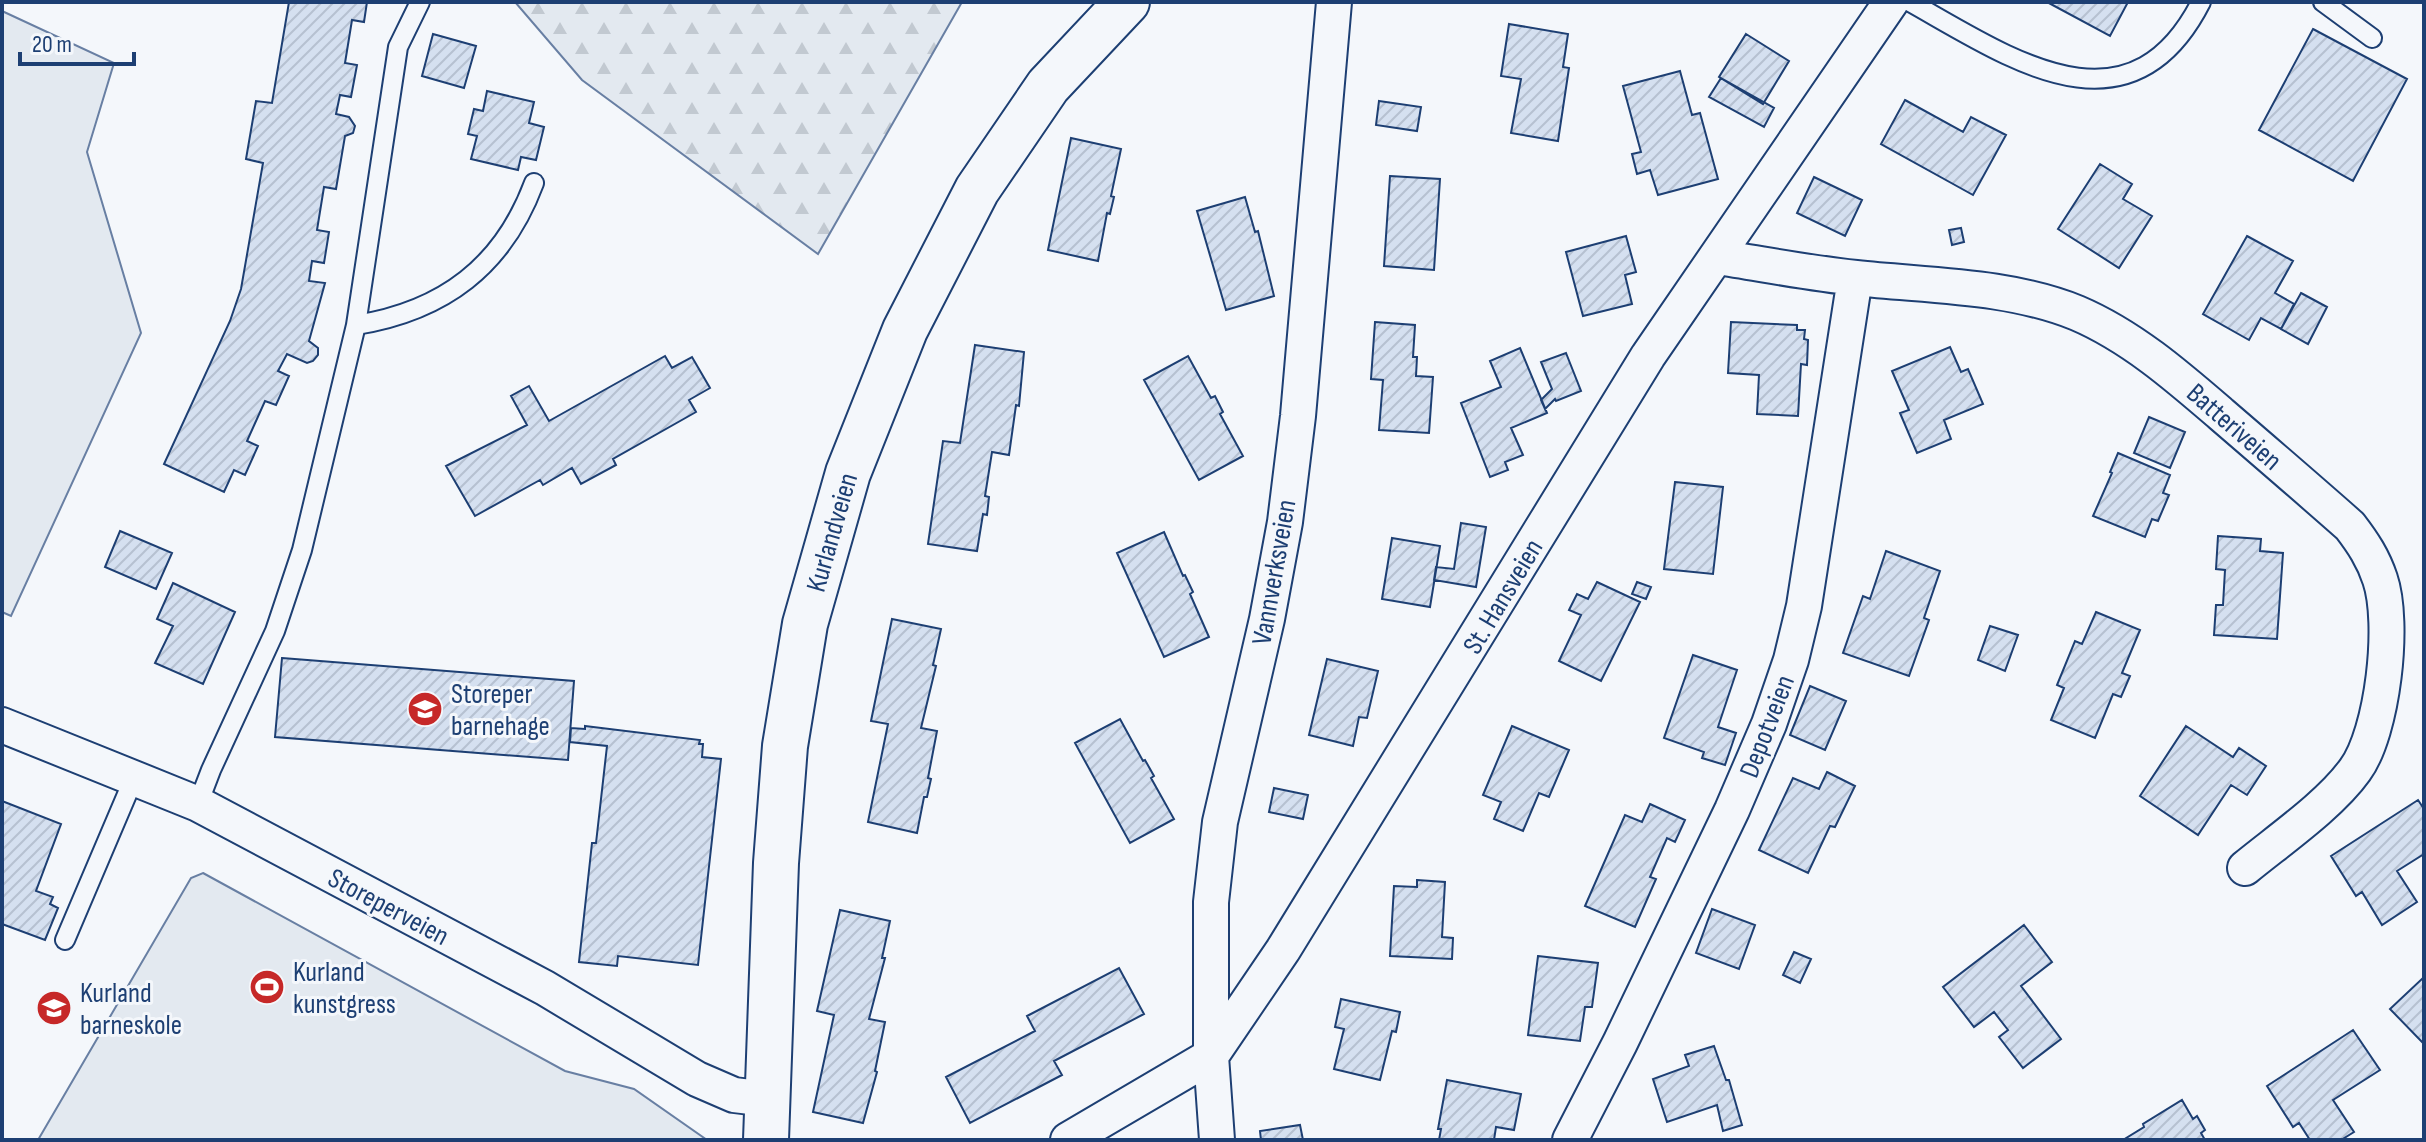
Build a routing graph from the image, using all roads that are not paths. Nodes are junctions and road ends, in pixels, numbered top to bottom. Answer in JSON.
{"nodes":[{"id":1,"x":420,"y":2,"type":"edge"},
{"id":2,"x":1127,"y":2,"type":"edge"},
{"id":3,"x":1334,"y":2,"type":"edge"},
{"id":4,"x":1891,"y":2,"type":"edge"},
{"id":5,"x":1910,"y":2,"type":"edge"},
{"id":6,"x":2201,"y":2,"type":"edge"},
{"id":7,"x":2323,"y":2,"type":"edge"},
{"id":8,"x":2372,"y":38,"type":"dead end"},
{"id":9,"x":534,"y":183,"type":"dead end"},
{"id":10,"x":1717,"y":257,"type":"junction"},
{"id":11,"x":1855,"y":278,"type":"junction"},
{"id":12,"x":356,"y":325,"type":"junction"},
{"id":13,"x":2,"y":725,"type":"edge"},
{"id":14,"x":134,"y":778,"type":"junction"},
{"id":15,"x":198,"y":804,"type":"junction"},
{"id":16,"x":2245,"y":868,"type":"dead end"},
{"id":17,"x":65,"y":940,"type":"dead end"},
{"id":18,"x":1211,"y":1056,"type":"junction"},
{"id":19,"x":767,"y":1120,"type":"edge"},
{"id":20,"x":1068,"y":1140,"type":"edge"},
{"id":21,"x":1217,"y":1140,"type":"edge"},
{"id":22,"x":1570,"y":1140,"type":"edge"}],
"edges":[{"from":1,"to":12,"type":"lane"},
{"from":2,"to":19,"type":"main road","name":"Kurlandveien"},
{"from":3,"to":18,"type":"street","name":"Vannverksveien"},
{"from":4,"to":10,"type":"street","name":"St. Hansveien"},
{"from":5,"to":6,"type":"lane"},
{"from":7,"to":8,"type":"lane"},
{"from":9,"to":12,"type":"lane"},
{"from":10,"to":11,"type":"street","name":"Batteriveien"},
{"from":10,"to":18,"type":"street","name":"St. Hansveien"},
{"from":11,"to":16,"type":"street","name":"Batteriveien"},
{"from":11,"to":22,"type":"street","name":"Depotveien"},
{"from":12,"to":15,"type":"lane"},
{"from":13,"to":14,"type":"street","name":"Storeperveien"},
{"from":14,"to":15,"type":"street","name":"Storeperveien"},
{"from":14,"to":17,"type":"lane"},
{"from":15,"to":19,"type":"street","name":"Storeperveien"},
{"from":18,"to":20,"type":"street","name":"St. Hansveien"},
{"from":18,"to":21,"type":"street","name":"Vannverksveien"}]}
